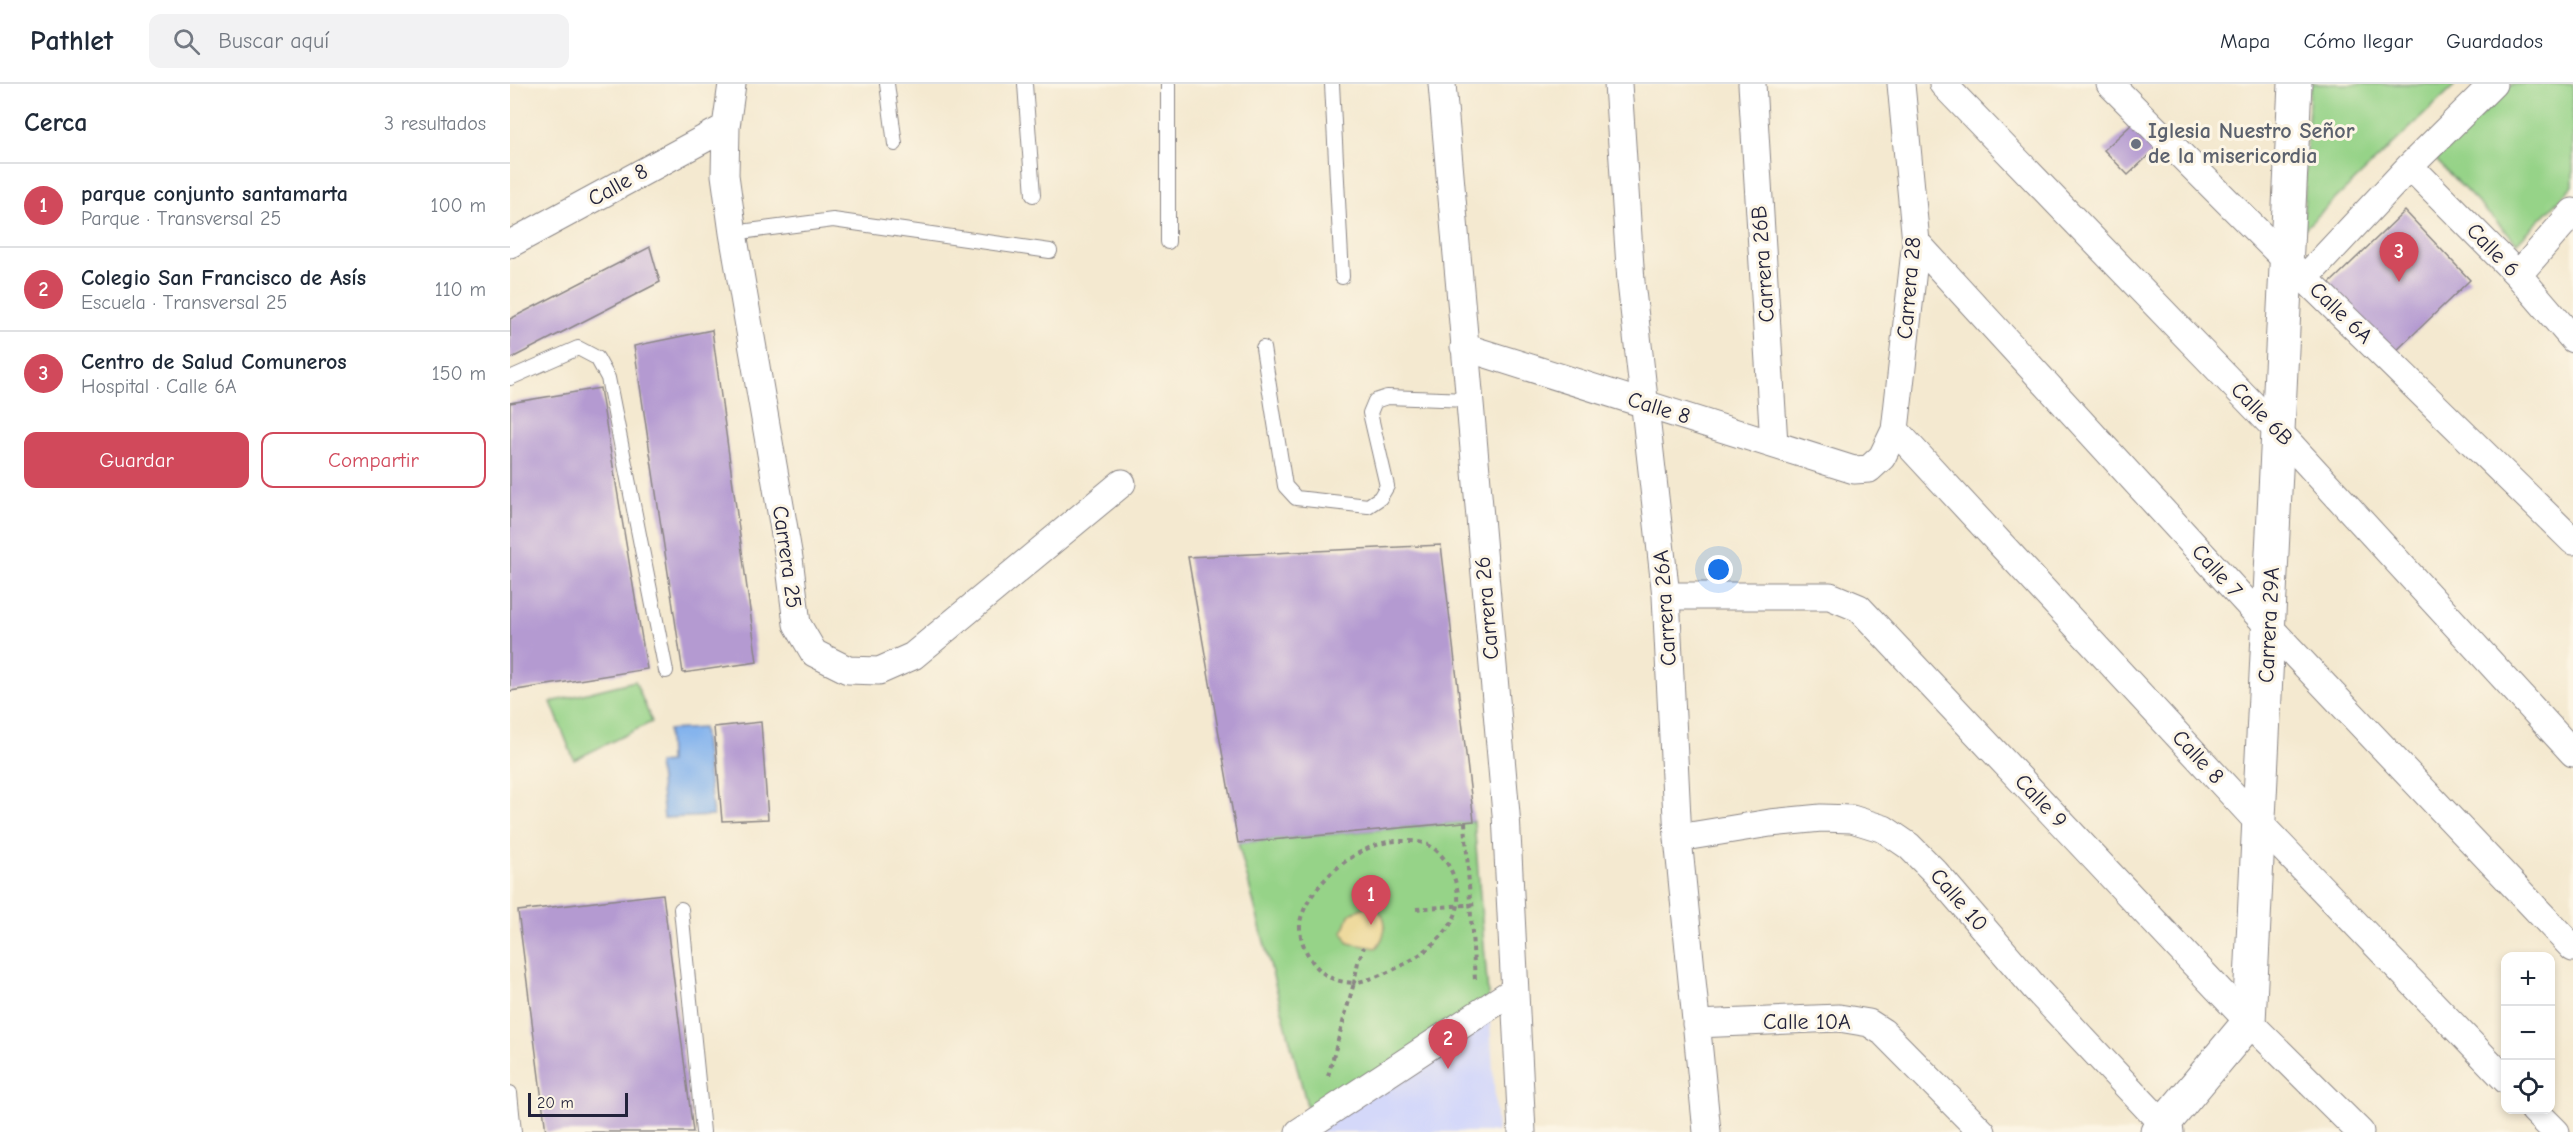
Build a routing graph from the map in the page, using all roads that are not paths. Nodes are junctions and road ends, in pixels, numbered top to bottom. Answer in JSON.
{"nodes":[{"id":1,"x":732,"y":84,"type":"edge"},
{"id":2,"x":887,"y":84,"type":"edge"},
{"id":3,"x":1025,"y":84,"type":"edge"},
{"id":4,"x":1168,"y":84,"type":"edge"},
{"id":5,"x":1332,"y":84,"type":"edge"},
{"id":6,"x":1442,"y":84,"type":"edge"},
{"id":7,"x":1618,"y":84,"type":"edge"},
{"id":8,"x":1752,"y":84,"type":"edge"},
{"id":9,"x":1901,"y":84,"type":"edge"},
{"id":10,"x":1943,"y":84,"type":"edge"},
{"id":11,"x":2110,"y":84,"type":"edge"},
{"id":12,"x":2295,"y":84,"type":"edge"},
{"id":13,"x":2486,"y":87,"type":"edge"},
{"id":14,"x":726,"y":127,"type":"junction"},
{"id":15,"x":895,"y":144,"type":"dead end"},
{"id":16,"x":2410,"y":166,"type":"junction"},
{"id":17,"x":1033,"y":195,"type":"dead end"},
{"id":18,"x":2573,"y":212,"type":"edge"},
{"id":19,"x":733,"y":233,"type":"junction"},
{"id":20,"x":1168,"y":242,"type":"dead end"},
{"id":21,"x":1916,"y":242,"type":"junction"},
{"id":22,"x":510,"y":244,"type":"edge"},
{"id":23,"x":1050,"y":251,"type":"dead end"},
{"id":24,"x":2296,"y":269,"type":"junction"},
{"id":25,"x":2518,"y":275,"type":"junction"},
{"id":26,"x":1342,"y":277,"type":"dead end"},
{"id":27,"x":2573,"y":339,"type":"edge"},
{"id":28,"x":1464,"y":347,"type":"junction"},
{"id":29,"x":1263,"y":348,"type":"dead end"},
{"id":30,"x":510,"y":378,"type":"edge"},
{"id":31,"x":1468,"y":400,"type":"junction"},
{"id":32,"x":1644,"y":404,"type":"junction"},
{"id":33,"x":1894,"y":430,"type":"junction"},
{"id":34,"x":2278,"y":431,"type":"junction"},
{"id":35,"x":1774,"y":444,"type":"junction"},
{"id":36,"x":1854,"y":470,"type":"joint"},
{"id":37,"x":1122,"y":483,"type":"dead end"},
{"id":38,"x":2573,"y":541,"type":"edge"},
{"id":39,"x":1666,"y":596,"type":"junction"},
{"id":40,"x":2269,"y":627,"type":"junction"},
{"id":41,"x":666,"y":671,"type":"dead end"},
{"id":42,"x":2573,"y":753,"type":"edge"},
{"id":43,"x":2259,"y":823,"type":"junction"},
{"id":44,"x":1678,"y":838,"type":"junction"},
{"id":45,"x":681,"y":909,"type":"dead end"},
{"id":46,"x":2573,"y":948,"type":"edge"},
{"id":47,"x":1513,"y":991,"type":"junction"},
{"id":48,"x":2249,"y":1022,"type":"junction"},
{"id":49,"x":1696,"y":1024,"type":"junction"},
{"id":50,"x":2501,"y":1076,"type":"edge"},
{"id":51,"x":510,"y":1093,"type":"edge"},
{"id":52,"x":2538,"y":1114,"type":"edge"},
{"id":53,"x":1307,"y":1126,"type":"edge"},
{"id":54,"x":2163,"y":1130,"type":"edge"},
{"id":55,"x":514,"y":1132,"type":"edge"},
{"id":56,"x":703,"y":1132,"type":"edge"},
{"id":57,"x":1522,"y":1132,"type":"edge"},
{"id":58,"x":1707,"y":1132,"type":"edge"},
{"id":59,"x":1982,"y":1132,"type":"edge"},
{"id":60,"x":2360,"y":1132,"type":"edge"},
{"id":61,"x":2556,"y":1132,"type":"edge"}],
"edges":[{"from":1,"to":14,"type":"street","name":"Carrera 25"},
{"from":2,"to":15,"type":"lane"},
{"from":3,"to":17,"type":"lane"},
{"from":4,"to":20,"type":"lane"},
{"from":5,"to":26,"type":"lane"},
{"from":6,"to":28,"type":"street","name":"Carrera 26"},
{"from":7,"to":32,"type":"street","name":"Carrera 26A"},
{"from":8,"to":35,"type":"street","name":"Carrera 26B"},
{"from":9,"to":21,"type":"street","name":"Carrera 28"},
{"from":10,"to":34,"type":"street","name":"Calle 6B"},
{"from":11,"to":24,"type":"street","name":"Calle 6A"},
{"from":12,"to":24,"type":"street","name":"Carrera 29A"},
{"from":13,"to":16,"type":"street"},
{"from":14,"to":19,"type":"street","name":"Carrera 25"},
{"from":14,"to":22,"type":"street","name":"Calle 8"},
{"from":16,"to":24,"type":"street"},
{"from":16,"to":25,"type":"street","name":"Calle 6"},
{"from":18,"to":25,"type":"street"},
{"from":19,"to":23,"type":"lane"},
{"from":19,"to":37,"type":"street","name":"Carrera 25"},
{"from":21,"to":33,"type":"street","name":"Carrera 28"},
{"from":21,"to":40,"type":"street","name":"Calle 7"},
{"from":24,"to":34,"type":"street","name":"Carrera 29A"},
{"from":24,"to":38,"type":"street","name":"Calle 6A"},
{"from":25,"to":27,"type":"street","name":"Calle 6"},
{"from":28,"to":31,"type":"street","name":"Carrera 26"},
{"from":28,"to":32,"type":"street","name":"Calle 8"},
{"from":29,"to":31,"type":"lane"},
{"from":30,"to":41,"type":"lane"},
{"from":31,"to":47,"type":"street","name":"Carrera 26"},
{"from":32,"to":35,"type":"street","name":"Calle 8"},
{"from":32,"to":39,"type":"street","name":"Carrera 26A"},
{"from":33,"to":36,"type":"street","name":"Carrera 28"},
{"from":33,"to":43,"type":"street","name":"Calle 8"},
{"from":34,"to":40,"type":"street","name":"Carrera 29A"},
{"from":34,"to":42,"type":"street","name":"Calle 6B"},
{"from":35,"to":36,"type":"street","name":"Calle 8"},
{"from":39,"to":44,"type":"street","name":"Carrera 26A"},
{"from":39,"to":48,"type":"street","name":"Calle 9"},
{"from":40,"to":43,"type":"street","name":"Carrera 29A"},
{"from":40,"to":46,"type":"street","name":"Calle 7"},
{"from":43,"to":48,"type":"street","name":"Carrera 29A"},
{"from":43,"to":50,"type":"street","name":"Calle 8"},
{"from":44,"to":49,"type":"street","name":"Carrera 26A"},
{"from":44,"to":54,"type":"street","name":"Calle 10"},
{"from":45,"to":56,"type":"lane"},
{"from":47,"to":53,"type":"street"},
{"from":47,"to":57,"type":"street","name":"Carrera 26"},
{"from":48,"to":54,"type":"street"},
{"from":48,"to":60,"type":"street","name":"Calle 9"},
{"from":49,"to":58,"type":"street","name":"Carrera 26A"},
{"from":49,"to":59,"type":"street","name":"Calle 10A"},
{"from":51,"to":55,"type":"lane"},
{"from":52,"to":61,"type":"street"}]}
